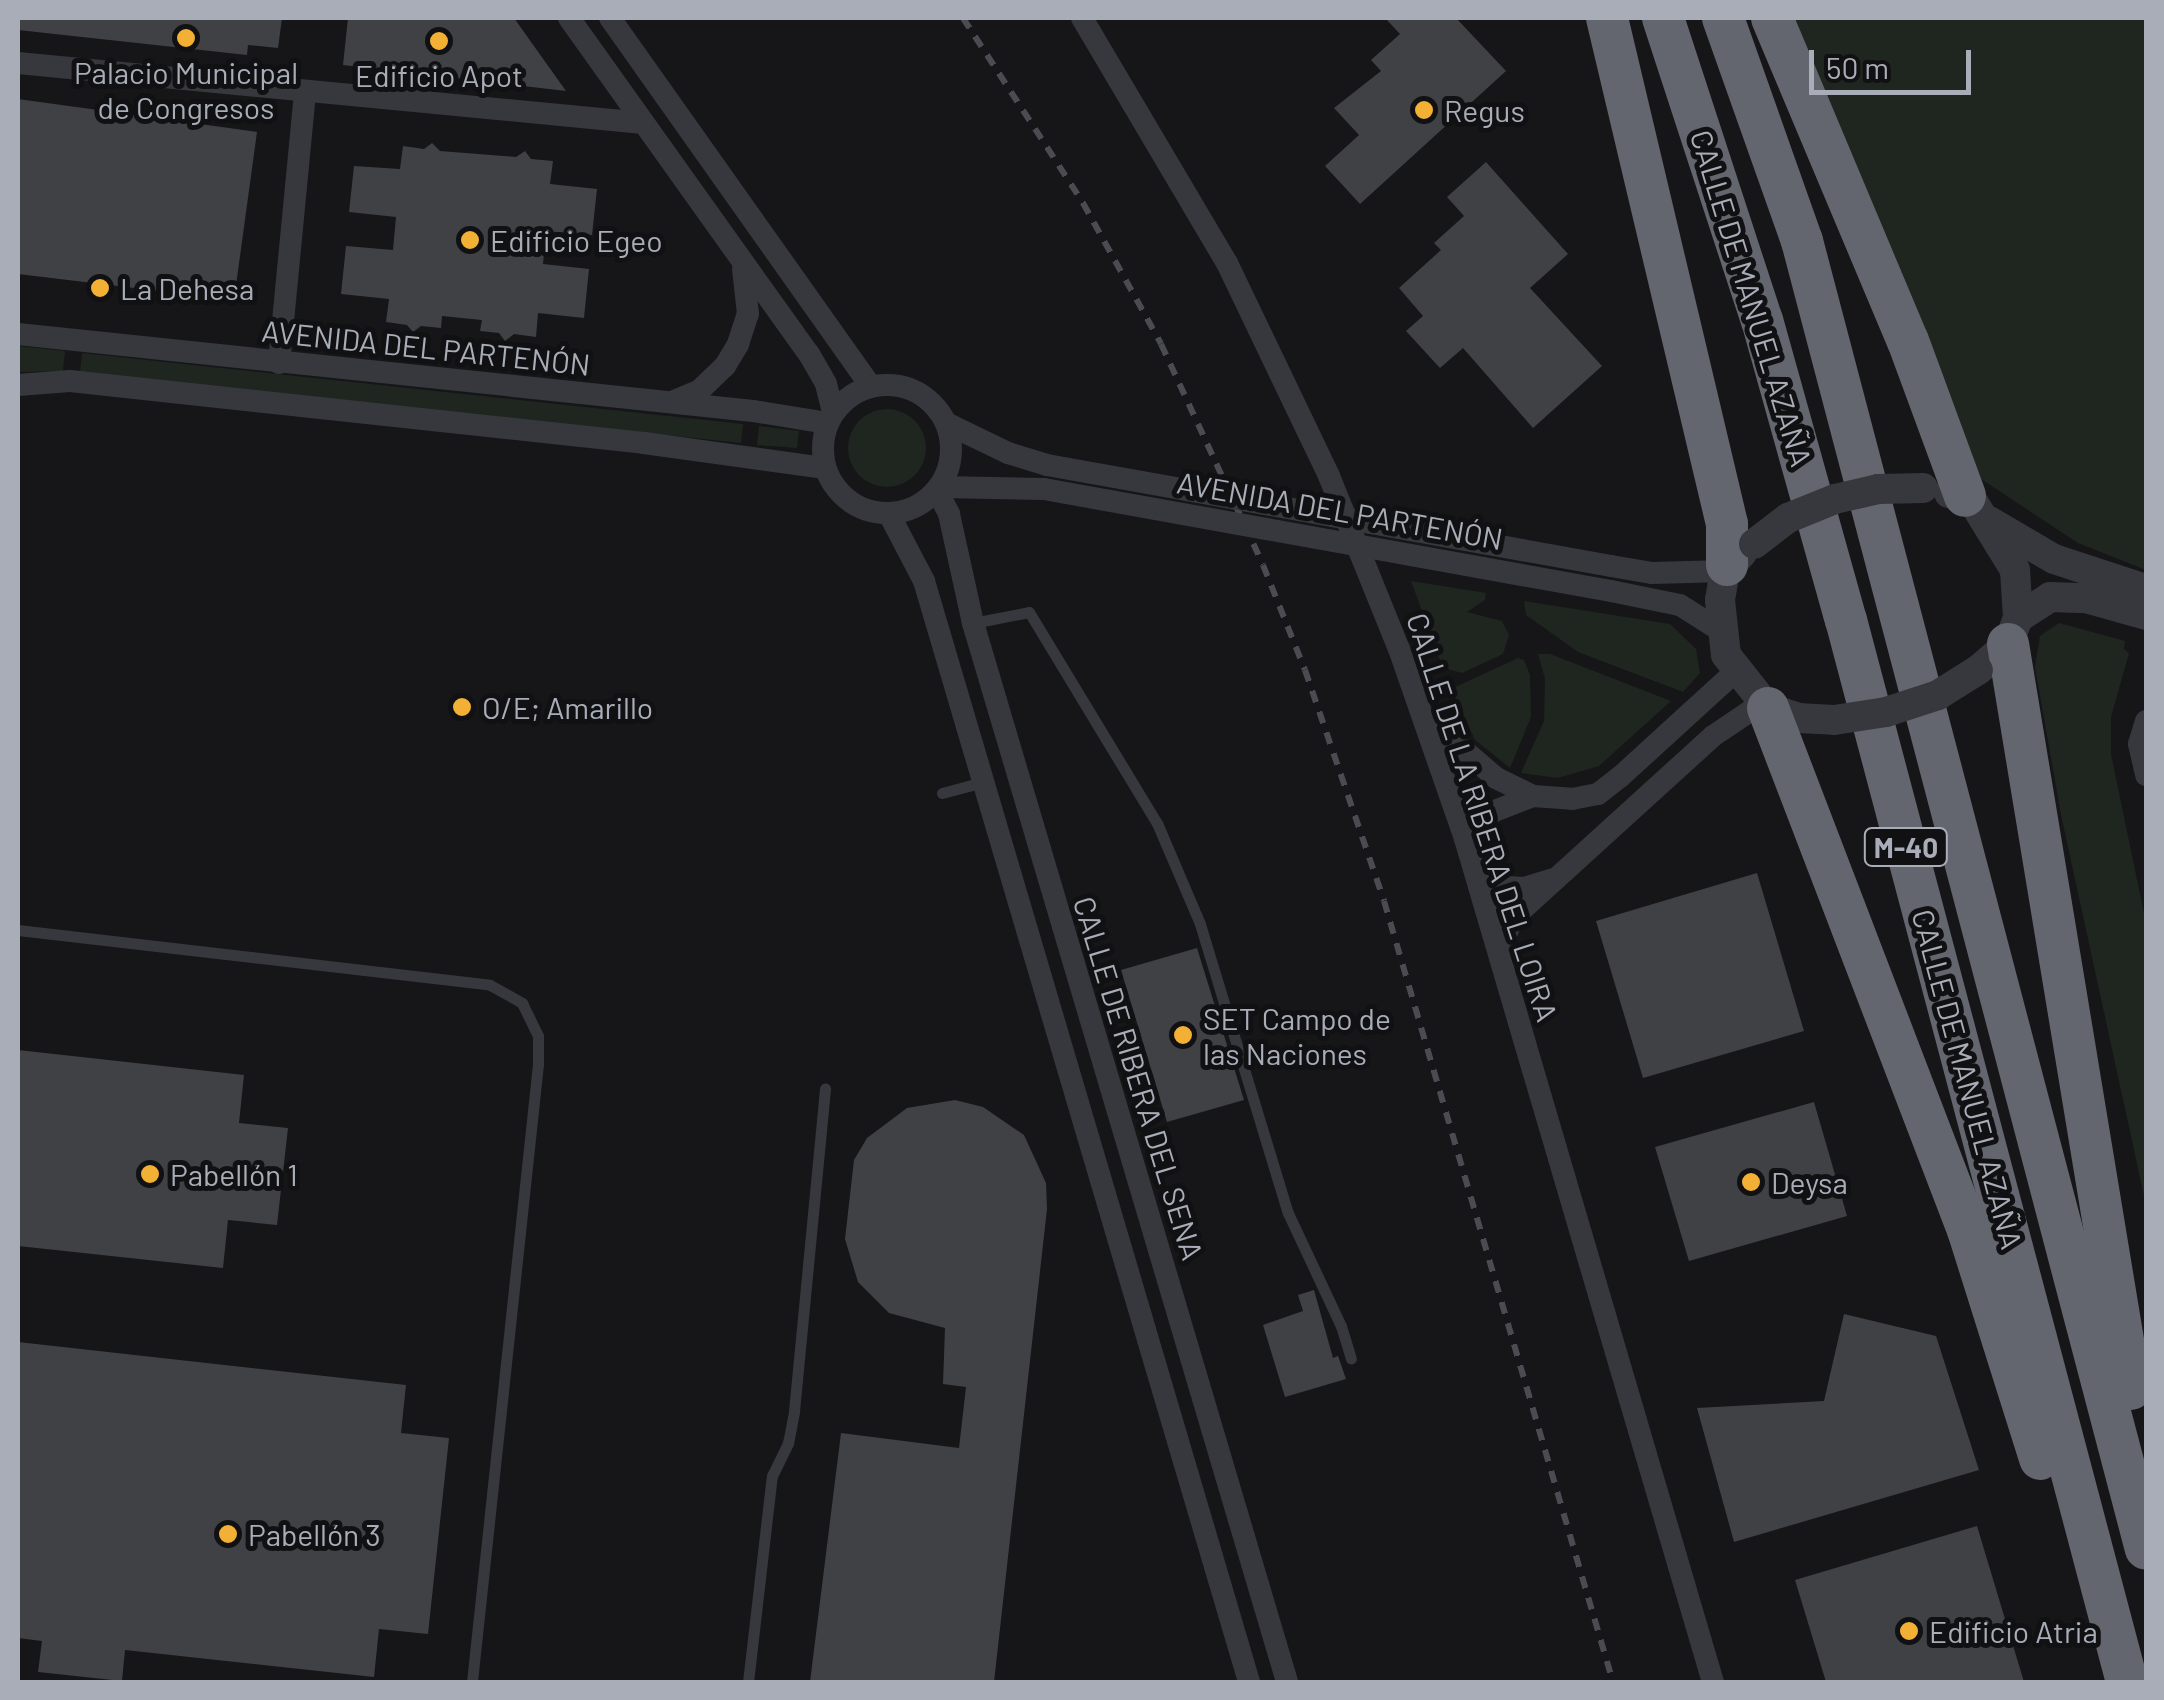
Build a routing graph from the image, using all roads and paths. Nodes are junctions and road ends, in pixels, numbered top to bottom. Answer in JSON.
{"nodes":[{"id":1,"x":569,"y":18,"type":"edge"},
{"id":2,"x":610,"y":18,"type":"edge"},
{"id":3,"x":1082,"y":18,"type":"edge"},
{"id":4,"x":1606,"y":18,"type":"edge"},
{"id":5,"x":1663,"y":18,"type":"edge"},
{"id":6,"x":1723,"y":18,"type":"edge"},
{"id":7,"x":1772,"y":18,"type":"edge"},
{"id":8,"x":18,"y":63,"type":"edge"},
{"id":9,"x":305,"y":91,"type":"junction"},
{"id":10,"x":643,"y":123,"type":"junction"},
{"id":11,"x":743,"y":266,"type":"junction"},
{"id":12,"x":18,"y":334,"type":"edge"},
{"id":13,"x":279,"y":362,"type":"junction"},
{"id":14,"x":18,"y":384,"type":"edge"},
{"id":15,"x":871,"y":387,"type":"junction"},
{"id":16,"x":670,"y":403,"type":"junction"},
{"id":17,"x":831,"y":418,"type":"junction"},
{"id":18,"x":948,"y":424,"type":"junction"},
{"id":19,"x":825,"y":468,"type":"junction"},
{"id":20,"x":938,"y":489,"type":"junction"},
{"id":21,"x":1977,"y":509,"type":"junction"},
{"id":22,"x":889,"y":514,"type":"junction"},
{"id":23,"x":1735,"y":560,"type":"junction"},
{"id":24,"x":2146,"y":588,"type":"edge"},
{"id":25,"x":2146,"y":615,"type":"edge"},
{"id":26,"x":973,"y":622,"type":"junction"},
{"id":27,"x":1721,"y":631,"type":"junction"},
{"id":28,"x":2001,"y":644,"type":"junction"},
{"id":29,"x":1736,"y":671,"type":"junction"},
{"id":30,"x":1776,"y":710,"type":"junction"},
{"id":31,"x":1422,"y":713,"type":"junction"},
{"id":32,"x":2146,"y":721,"type":"edge"},
{"id":33,"x":2146,"y":774,"type":"edge"},
{"id":34,"x":983,"y":782,"type":"junction"},
{"id":35,"x":942,"y":793,"type":"dead end"},
{"id":36,"x":1533,"y":796,"type":"junction"},
{"id":37,"x":1467,"y":849,"type":"junction"},
{"id":38,"x":1564,"y":872,"type":"junction"},
{"id":39,"x":18,"y":930,"type":"edge"},
{"id":40,"x":1499,"y":952,"type":"junction"},
{"id":41,"x":826,"y":1088,"type":"dead end"},
{"id":42,"x":1350,"y":1358,"type":"dead end"},
{"id":43,"x":2146,"y":1468,"type":"edge"},
{"id":44,"x":2146,"y":1550,"type":"edge"},
{"id":45,"x":472,"y":1682,"type":"edge"},
{"id":46,"x":748,"y":1682,"type":"edge"},
{"id":47,"x":1250,"y":1682,"type":"edge"},
{"id":48,"x":1287,"y":1682,"type":"edge"},
{"id":49,"x":1713,"y":1682,"type":"edge"},
{"id":50,"x":2126,"y":1682,"type":"edge"}],
"edges":[{"from":1,"to":10,"type":"street"},
{"from":2,"to":15,"type":"street"},
{"from":3,"to":31,"type":"street","name":"CALLE DE LA RIBERA DEL LOIRA"},
{"from":4,"to":23,"type":"highway"},
{"from":5,"to":50,"type":"highway","name":"CALLE DE MANUEL AZAÑA","number":"M-40"},
{"from":6,"to":44,"type":"highway","name":"CALLE DE MANUEL AZAÑA","number":"M-40"},
{"from":7,"to":21,"type":"highway"},
{"from":8,"to":9,"type":"street"},
{"from":9,"to":10,"type":"street"},
{"from":9,"to":13,"type":"street"},
{"from":10,"to":11,"type":"street"},
{"from":11,"to":16,"type":"street"},
{"from":11,"to":17,"type":"street"},
{"from":12,"to":13,"type":"street","name":"AVENIDA DEL PARTENÓN"},
{"from":13,"to":16,"type":"street","name":"AVENIDA DEL PARTENÓN"},
{"from":14,"to":19,"type":"street"},
{"from":15,"to":17,"type":"street"},
{"from":15,"to":18,"type":"street"},
{"from":16,"to":17,"type":"street","name":"AVENIDA DEL PARTENÓN"},
{"from":17,"to":19,"type":"street"},
{"from":18,"to":20,"type":"street"},
{"from":18,"to":23,"type":"street","name":"AVENIDA DEL PARTENÓN","bridge":true},
{"from":19,"to":22,"type":"street"},
{"from":20,"to":22,"type":"street"},
{"from":20,"to":26,"type":"street","name":"CALLE DE RIBERA DEL SENA"},
{"from":20,"to":27,"type":"street","name":"AVENIDA DEL PARTENÓN","bridge":true},
{"from":21,"to":23,"type":"street","bridge":true},
{"from":21,"to":24,"type":"street"},
{"from":21,"to":28,"type":"street"},
{"from":22,"to":34,"type":"street"},
{"from":23,"to":27,"type":"street"},
{"from":25,"to":28,"type":"street"},
{"from":26,"to":42,"type":"lane"},
{"from":26,"to":48,"type":"street","name":"CALLE DE RIBERA DEL SENA"},
{"from":27,"to":29,"type":"street"},
{"from":28,"to":30,"type":"street","bridge":true},
{"from":28,"to":43,"type":"highway"},
{"from":29,"to":30,"type":"street"},
{"from":29,"to":36,"type":"street"},
{"from":30,"to":38,"type":"street"},
{"from":30,"to":50,"type":"highway"},
{"from":31,"to":36,"type":"street"},
{"from":31,"to":37,"type":"street","name":"CALLE DE LA RIBERA DEL LOIRA"},
{"from":32,"to":33,"type":"street"},
{"from":34,"to":35,"type":"lane"},
{"from":34,"to":47,"type":"street"},
{"from":36,"to":37,"type":"street"},
{"from":37,"to":38,"type":"street"},
{"from":37,"to":40,"type":"street","name":"CALLE DE LA RIBERA DEL LOIRA"},
{"from":38,"to":40,"type":"street"},
{"from":39,"to":45,"type":"lane"},
{"from":40,"to":49,"type":"street","name":"CALLE DE LA RIBERA DEL LOIRA"},
{"from":41,"to":46,"type":"lane"}]}
